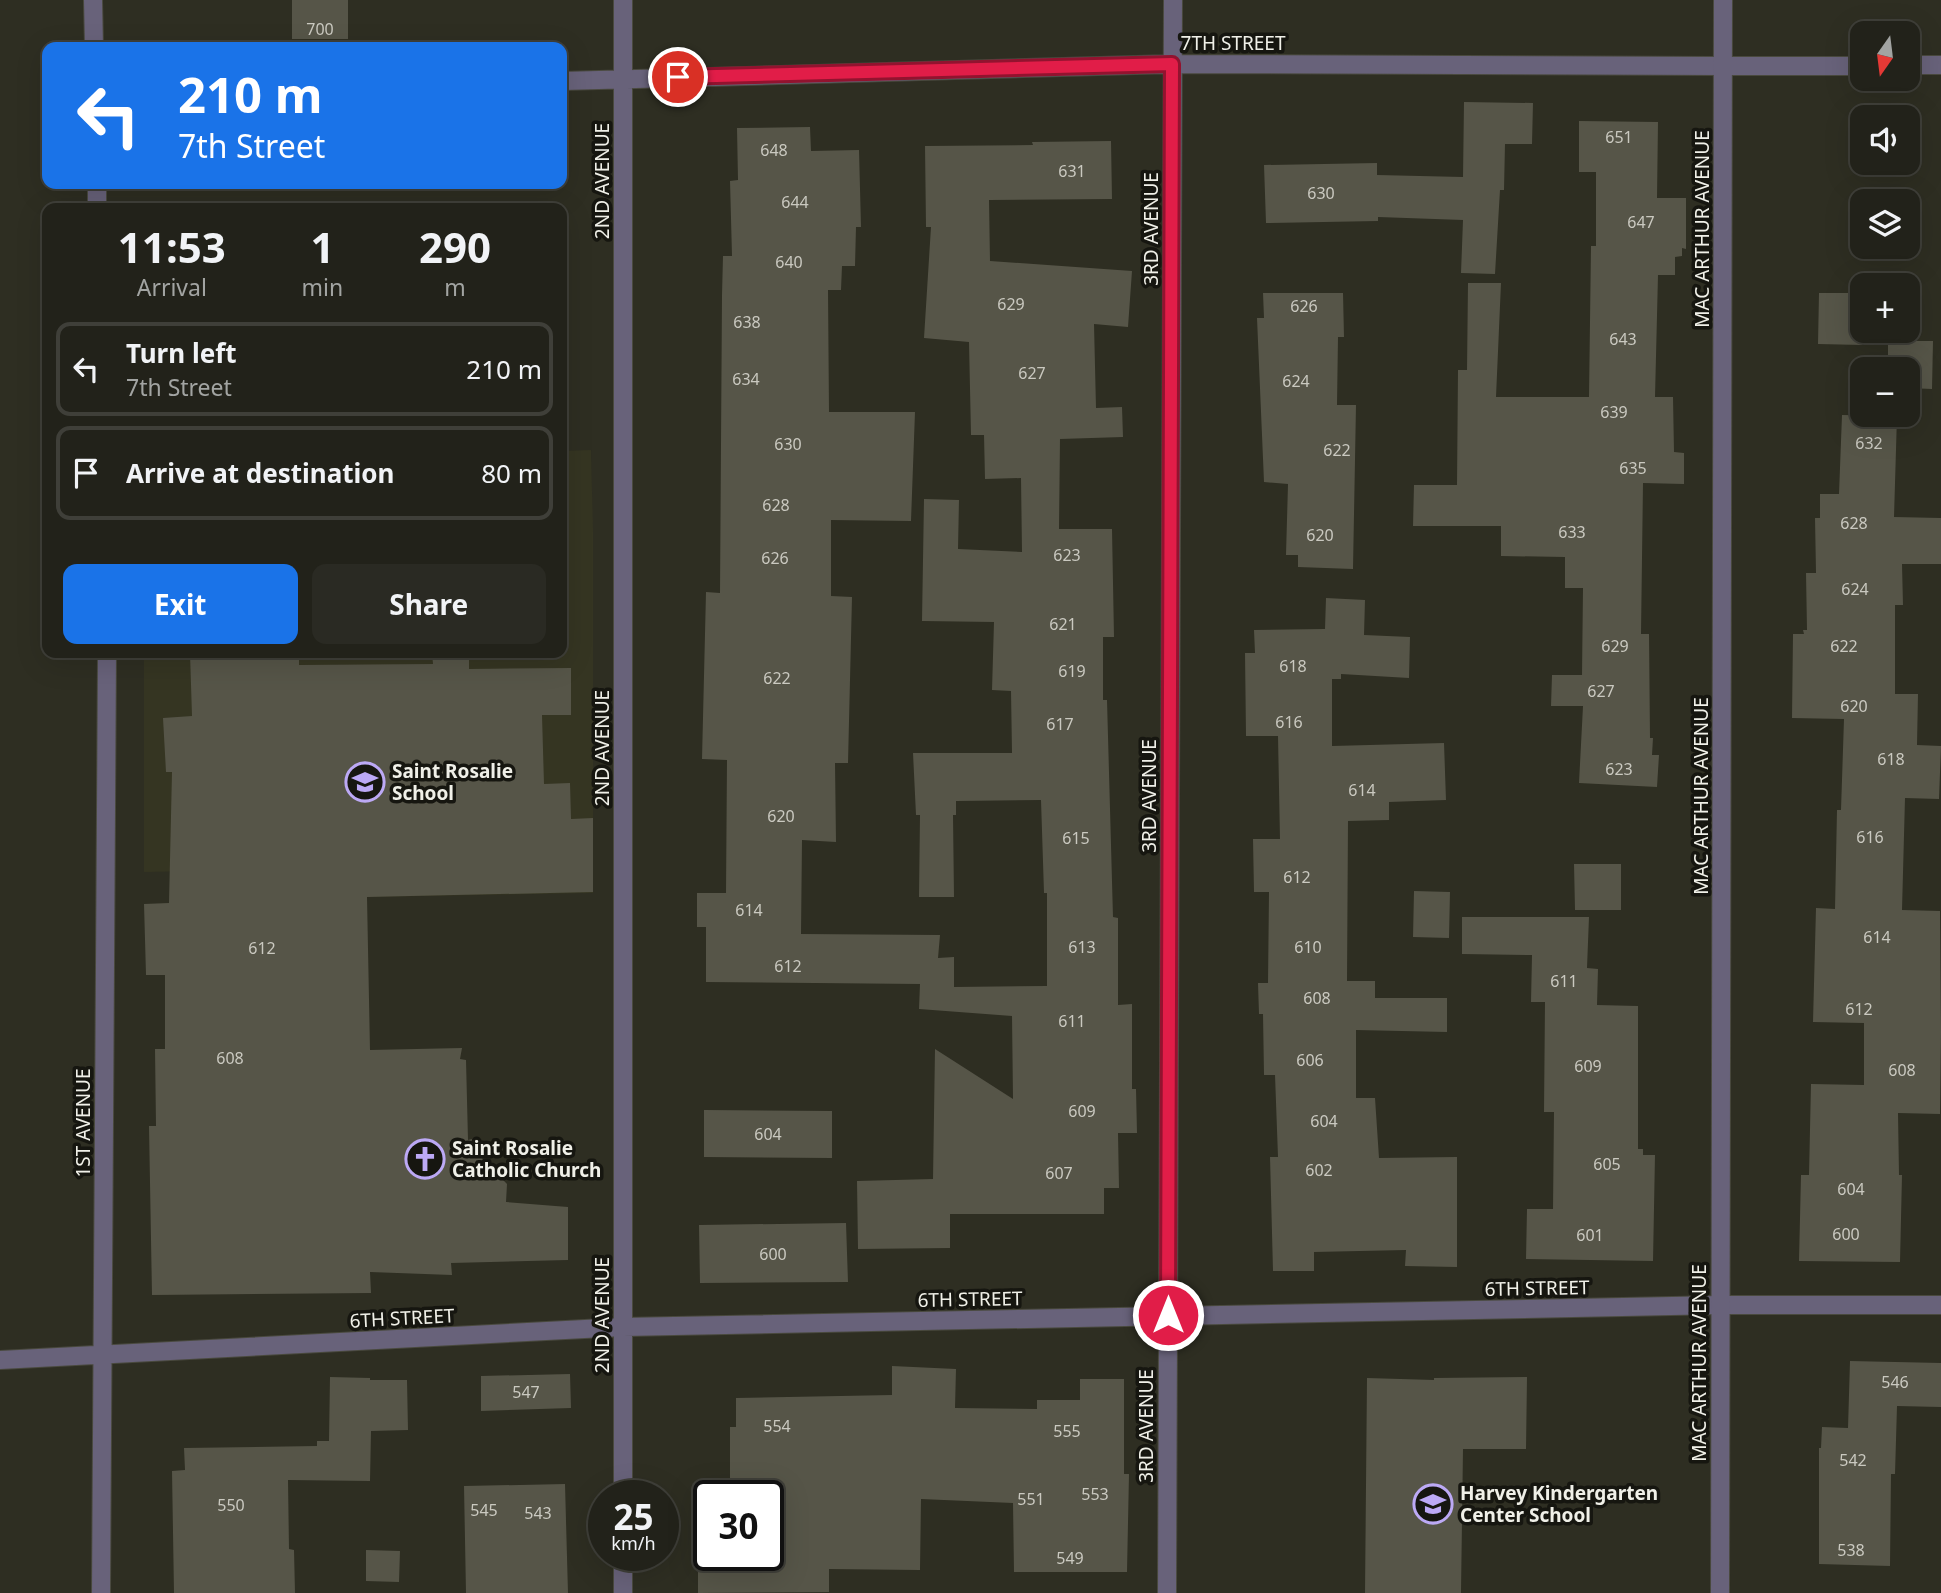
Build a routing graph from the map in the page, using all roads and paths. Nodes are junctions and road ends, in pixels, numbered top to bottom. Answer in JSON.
{"nodes":[{"id":1,"x":93,"y":0,"type":"edge"},
{"id":2,"x":623,"y":0,"type":"edge"},
{"id":3,"x":1173,"y":0,"type":"edge"},
{"id":4,"x":1723,"y":0,"type":"edge"},
{"id":5,"x":94,"y":42,"type":"edge"},
{"id":6,"x":1172,"y":64,"type":"junction"},
{"id":7,"x":1850,"y":65,"type":"edge"},
{"id":8,"x":1920,"y":65,"type":"edge"},
{"id":9,"x":1941,"y":65,"type":"edge"},
{"id":10,"x":1723,"y":66,"type":"junction"},
{"id":11,"x":623,"y":79,"type":"junction"},
{"id":12,"x":567,"y":81,"type":"edge"},
{"id":13,"x":107,"y":658,"type":"edge"},
{"id":14,"x":1941,"y":1305,"type":"edge"},
{"id":15,"x":1721,"y":1306,"type":"junction"},
{"id":16,"x":1168,"y":1315,"type":"junction"},
{"id":17,"x":624,"y":1327,"type":"junction"},
{"id":18,"x":102,"y":1354,"type":"junction"},
{"id":19,"x":0,"y":1360,"type":"edge"},
{"id":20,"x":623,"y":1480,"type":"edge"},
{"id":21,"x":623,"y":1571,"type":"edge"},
{"id":22,"x":101,"y":1593,"type":"edge"},
{"id":23,"x":623,"y":1593,"type":"edge"},
{"id":24,"x":1167,"y":1593,"type":"edge"},
{"id":25,"x":1720,"y":1593,"type":"edge"}],
"edges":[{"from":1,"to":5,"type":"street"},
{"from":2,"to":11,"type":"street","name":"2ND AVENUE"},
{"from":3,"to":6,"type":"street","name":"3RD AVENUE"},
{"from":4,"to":10,"type":"street","name":"MAC ARTHUR AVENUE"},
{"from":6,"to":10,"type":"street","name":"7TH STREET"},
{"from":6,"to":11,"type":"street","name":"7TH STREET"},
{"from":6,"to":16,"type":"street","name":"3RD AVENUE"},
{"from":7,"to":10,"type":"street","name":"7TH STREET"},
{"from":8,"to":9,"type":"street"},
{"from":10,"to":15,"type":"street","name":"MAC ARTHUR AVENUE"},
{"from":11,"to":12,"type":"street","name":"7TH STREET"},
{"from":11,"to":17,"type":"street","name":"2ND AVENUE"},
{"from":13,"to":18,"type":"street","name":"1ST AVENUE"},
{"from":14,"to":15,"type":"street","name":"6TH STREET"},
{"from":15,"to":16,"type":"street","name":"6TH STREET"},
{"from":15,"to":25,"type":"street","name":"MAC ARTHUR AVENUE"},
{"from":16,"to":17,"type":"street","name":"6TH STREET"},
{"from":16,"to":24,"type":"street","name":"3RD AVENUE"},
{"from":17,"to":18,"type":"street","name":"6TH STREET"},
{"from":17,"to":20,"type":"street","name":"2ND AVENUE"},
{"from":18,"to":19,"type":"street","name":"6TH STREET"},
{"from":18,"to":22,"type":"street","name":"1ST AVENUE"},
{"from":21,"to":23,"type":"street"}]}
